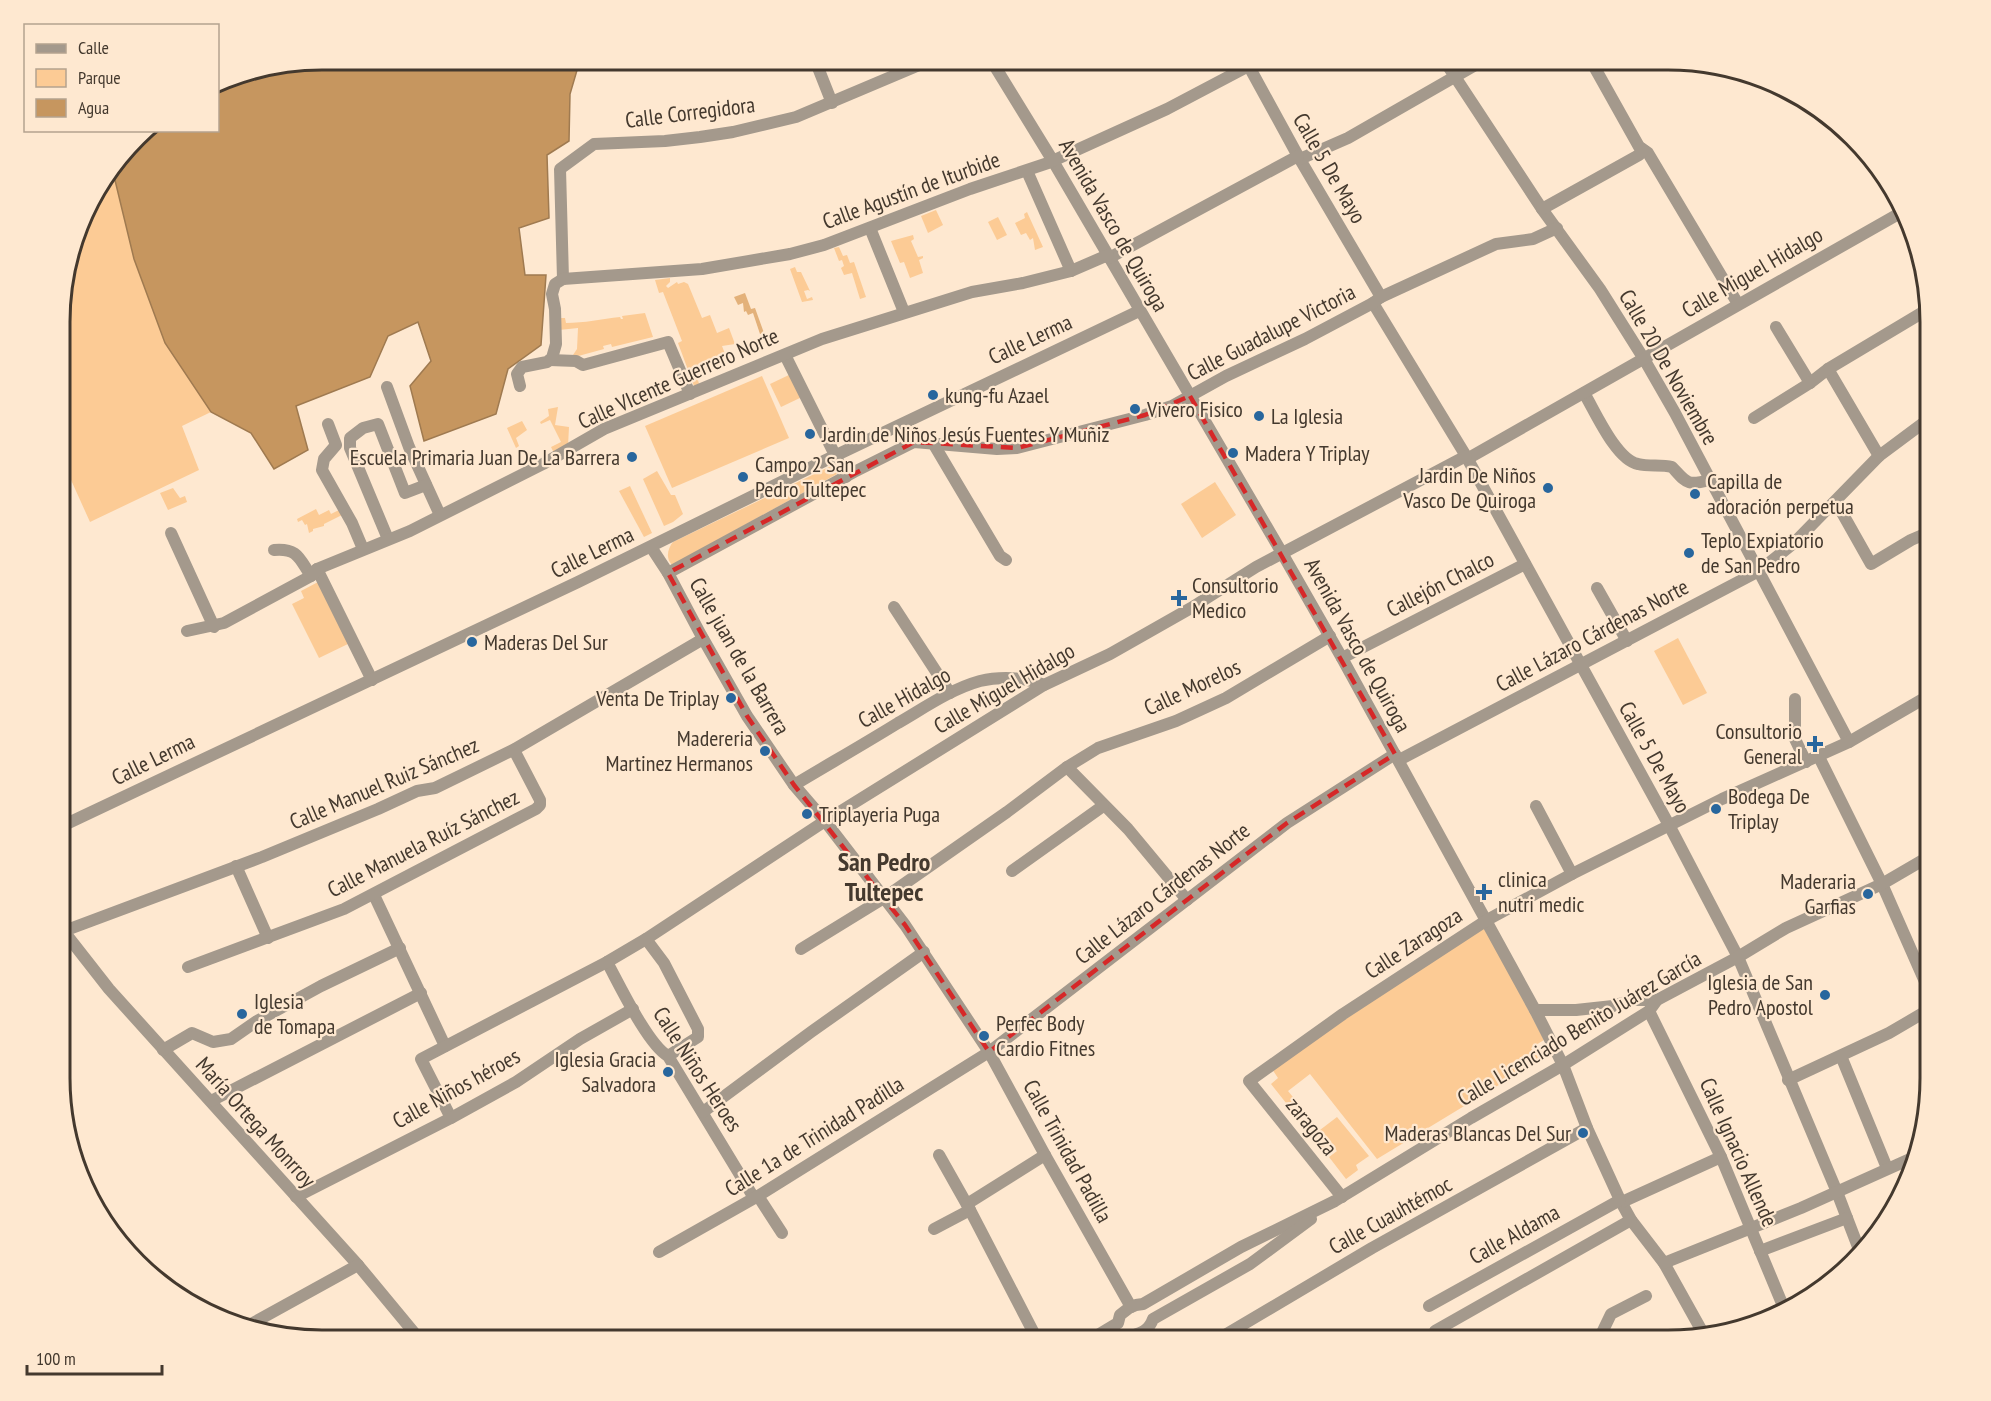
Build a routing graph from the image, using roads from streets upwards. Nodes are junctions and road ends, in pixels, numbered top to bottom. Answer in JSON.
{"nodes":[{"id":1,"x":819,"y":70,"type":"edge"},
{"id":2,"x":907,"y":70,"type":"edge"},
{"id":3,"x":997,"y":70,"type":"edge"},
{"id":4,"x":1235,"y":70,"type":"edge"},
{"id":5,"x":1251,"y":70,"type":"edge"},
{"id":6,"x":1451,"y":70,"type":"edge"},
{"id":7,"x":1466,"y":70,"type":"edge"},
{"id":8,"x":1597,"y":70,"type":"edge"},
{"id":9,"x":1455,"y":76,"type":"junction"},
{"id":10,"x":832,"y":102,"type":"junction"},
{"id":11,"x":1642,"y":150,"type":"junction"},
{"id":12,"x":1299,"y":158,"type":"junction"},
{"id":13,"x":1053,"y":161,"type":"junction"},
{"id":14,"x":1027,"y":171,"type":"junction"},
{"id":15,"x":1542,"y":209,"type":"junction"},
{"id":16,"x":1897,"y":215,"type":"edge"},
{"id":17,"x":870,"y":228,"type":"junction"},
{"id":18,"x":1557,"y":228,"type":"junction"},
{"id":19,"x":1108,"y":257,"type":"junction"},
{"id":20,"x":1071,"y":271,"type":"junction"},
{"id":21,"x":559,"y":281,"type":"junction"},
{"id":22,"x":1377,"y":300,"type":"junction"},
{"id":23,"x":1738,"y":304,"type":"junction"},
{"id":24,"x":1139,"y":311,"type":"junction"},
{"id":25,"x":904,"y":312,"type":"junction"},
{"id":26,"x":1920,"y":314,"type":"edge"},
{"id":27,"x":1776,"y":327,"type":"dead end"},
{"id":28,"x":672,"y":333,"type":"dead end"},
{"id":29,"x":785,"y":355,"type":"junction"},
{"id":30,"x":1644,"y":359,"type":"junction"},
{"id":31,"x":550,"y":360,"type":"junction"},
{"id":32,"x":1828,"y":369,"type":"junction"},
{"id":33,"x":1810,"y":383,"type":"junction"},
{"id":34,"x":520,"y":386,"type":"dead end"},
{"id":35,"x":387,"y":387,"type":"dead end"},
{"id":36,"x":1584,"y":393,"type":"junction"},
{"id":37,"x":692,"y":394,"type":"junction"},
{"id":38,"x":1190,"y":396,"type":"junction"},
{"id":39,"x":1754,"y":418,"type":"dead end"},
{"id":40,"x":904,"y":422,"type":"junction"},
{"id":41,"x":1920,"y":425,"type":"edge"},
{"id":42,"x":350,"y":438,"type":"junction"},
{"id":43,"x":914,"y":442,"type":"junction"},
{"id":44,"x":933,"y":442,"type":"junction"},
{"id":45,"x":836,"y":455,"type":"junction"},
{"id":46,"x":1879,"y":456,"type":"junction"},
{"id":47,"x":1466,"y":457,"type":"junction"},
{"id":48,"x":846,"y":477,"type":"junction"},
{"id":49,"x":1710,"y":480,"type":"junction"},
{"id":50,"x":426,"y":485,"type":"junction"},
{"id":51,"x":1836,"y":502,"type":"junction"},
{"id":52,"x":440,"y":515,"type":"junction"},
{"id":53,"x":171,"y":532,"type":"dead end"},
{"id":54,"x":388,"y":539,"type":"junction"},
{"id":55,"x":1920,"y":539,"type":"edge"},
{"id":56,"x":651,"y":547,"type":"junction"},
{"id":57,"x":363,"y":549,"type":"junction"},
{"id":58,"x":274,"y":550,"type":"dead end"},
{"id":59,"x":1282,"y":553,"type":"junction"},
{"id":60,"x":1006,"y":560,"type":"dead end"},
{"id":61,"x":1525,"y":564,"type":"junction"},
{"id":62,"x":1759,"y":571,"type":"junction"},
{"id":63,"x":314,"y":573,"type":"junction"},
{"id":64,"x":668,"y":573,"type":"junction"},
{"id":65,"x":1597,"y":588,"type":"dead end"},
{"id":66,"x":894,"y":607,"type":"dead end"},
{"id":67,"x":213,"y":627,"type":"junction"},
{"id":68,"x":187,"y":631,"type":"dead end"},
{"id":69,"x":1330,"y":636,"type":"junction"},
{"id":70,"x":703,"y":639,"type":"junction"},
{"id":71,"x":1626,"y":641,"type":"junction"},
{"id":72,"x":1342,"y":658,"type":"junction"},
{"id":73,"x":1581,"y":665,"type":"junction"},
{"id":74,"x":372,"y":680,"type":"junction"},
{"id":75,"x":1044,"y":685,"type":"junction"},
{"id":76,"x":950,"y":693,"type":"junction"},
{"id":77,"x":1795,"y":699,"type":"dead end"},
{"id":78,"x":1920,"y":701,"type":"edge"},
{"id":79,"x":1849,"y":742,"type":"junction"},
{"id":80,"x":513,"y":750,"type":"junction"},
{"id":81,"x":1397,"y":757,"type":"junction"},
{"id":82,"x":1819,"y":757,"type":"junction"},
{"id":83,"x":1806,"y":762,"type":"junction"},
{"id":84,"x":1067,"y":767,"type":"junction"},
{"id":85,"x":794,"y":785,"type":"junction"},
{"id":86,"x":1103,"y":806,"type":"junction"},
{"id":87,"x":1536,"y":806,"type":"dead end"},
{"id":88,"x":825,"y":821,"type":"junction"},
{"id":89,"x":70,"y":822,"type":"edge"},
{"id":90,"x":1669,"y":825,"type":"junction"},
{"id":91,"x":1920,"y":861,"type":"edge"},
{"id":92,"x":236,"y":866,"type":"junction"},
{"id":93,"x":1012,"y":871,"type":"dead end"},
{"id":94,"x":1572,"y":873,"type":"junction"},
{"id":95,"x":1882,"y":884,"type":"junction"},
{"id":96,"x":374,"y":895,"type":"junction"},
{"id":97,"x":885,"y":898,"type":"junction"},
{"id":98,"x":1186,"y":900,"type":"junction"},
{"id":99,"x":1487,"y":920,"type":"junction"},
{"id":100,"x":70,"y":927,"type":"edge"},
{"id":101,"x":268,"y":938,"type":"junction"},
{"id":102,"x":70,"y":939,"type":"edge"},
{"id":103,"x":646,"y":939,"type":"junction"},
{"id":104,"x":400,"y":948,"type":"junction"},
{"id":105,"x":801,"y":949,"type":"dead end"},
{"id":106,"x":924,"y":952,"type":"junction"},
{"id":107,"x":1738,"y":957,"type":"junction"},
{"id":108,"x":607,"y":962,"type":"junction"},
{"id":109,"x":188,"y":967,"type":"dead end"},
{"id":110,"x":1920,"y":970,"type":"edge"},
{"id":111,"x":421,"y":993,"type":"junction"},
{"id":112,"x":1657,"y":1000,"type":"junction"},
{"id":113,"x":633,"y":1009,"type":"junction"},
{"id":114,"x":1535,"y":1010,"type":"junction"},
{"id":115,"x":1649,"y":1011,"type":"junction"},
{"id":116,"x":1920,"y":1015,"type":"edge"},
{"id":117,"x":445,"y":1046,"type":"junction"},
{"id":118,"x":163,"y":1050,"type":"junction"},
{"id":119,"x":989,"y":1052,"type":"junction"},
{"id":120,"x":668,"y":1056,"type":"junction"},
{"id":121,"x":1841,"y":1056,"type":"junction"},
{"id":122,"x":1563,"y":1065,"type":"junction"},
{"id":123,"x":1788,"y":1080,"type":"junction"},
{"id":124,"x":1249,"y":1081,"type":"joint"},
{"id":125,"x":211,"y":1101,"type":"junction"},
{"id":126,"x":703,"y":1112,"type":"junction"},
{"id":127,"x":451,"y":1118,"type":"junction"},
{"id":128,"x":1587,"y":1128,"type":"junction"},
{"id":129,"x":939,"y":1155,"type":"dead end"},
{"id":130,"x":1045,"y":1155,"type":"junction"},
{"id":131,"x":1720,"y":1157,"type":"junction"},
{"id":132,"x":1906,"y":1160,"type":"edge"},
{"id":133,"x":1887,"y":1168,"type":"junction"},
{"id":134,"x":1837,"y":1192,"type":"junction"},
{"id":135,"x":296,"y":1197,"type":"junction"},
{"id":136,"x":756,"y":1197,"type":"junction"},
{"id":137,"x":1338,"y":1199,"type":"junction"},
{"id":138,"x":1621,"y":1201,"type":"junction"},
{"id":139,"x":969,"y":1207,"type":"junction"},
{"id":140,"x":1847,"y":1218,"type":"junction"},
{"id":141,"x":1631,"y":1220,"type":"junction"},
{"id":142,"x":934,"y":1229,"type":"dead end"},
{"id":143,"x":1750,"y":1229,"type":"junction"},
{"id":144,"x":782,"y":1233,"type":"dead end"},
{"id":145,"x":1858,"y":1246,"type":"edge"},
{"id":146,"x":1760,"y":1251,"type":"junction"},
{"id":147,"x":659,"y":1252,"type":"dead end"},
{"id":148,"x":1664,"y":1263,"type":"junction"},
{"id":149,"x":358,"y":1265,"type":"junction"},
{"id":150,"x":1646,"y":1296,"type":"dead end"},
{"id":151,"x":1782,"y":1304,"type":"edge"},
{"id":152,"x":1137,"y":1306,"type":"junction"},
{"id":153,"x":1429,"y":1306,"type":"dead end"},
{"id":154,"x":1153,"y":1319,"type":"junction"},
{"id":155,"x":256,"y":1322,"type":"edge"},
{"id":156,"x":1118,"y":1323,"type":"junction"},
{"id":157,"x":1700,"y":1328,"type":"edge"},
{"id":158,"x":412,"y":1330,"type":"edge"},
{"id":159,"x":1032,"y":1330,"type":"edge"},
{"id":160,"x":1106,"y":1330,"type":"edge"},
{"id":161,"x":1120,"y":1330,"type":"edge"},
{"id":162,"x":1148,"y":1330,"type":"edge"},
{"id":163,"x":1234,"y":1330,"type":"edge"},
{"id":164,"x":1437,"y":1330,"type":"edge"},
{"id":165,"x":1603,"y":1330,"type":"edge"}],
"edges":[{"from":1,"to":10,"type":"street"},
{"from":2,"to":10,"type":"street","name":"Calle Corregidora"},
{"from":3,"to":13,"type":"street","name":"Avenida Vasco de Quiroga"},
{"from":4,"to":13,"type":"street","name":"Calle Agustín de Iturbide"},
{"from":5,"to":12,"type":"street","name":"Calle 5 De Mayo"},
{"from":6,"to":9,"type":"street","name":"Calle 20 De Noviembre"},
{"from":7,"to":9,"type":"street","name":"Calle VIcente Guerrero Norte"},
{"from":8,"to":11,"type":"street"},
{"from":9,"to":12,"type":"street","name":"Calle VIcente Guerrero Norte"},
{"from":9,"to":15,"type":"street","name":"Calle 20 De Noviembre"},
{"from":10,"to":21,"type":"street","name":"Calle Corregidora"},
{"from":11,"to":15,"type":"street"},
{"from":11,"to":23,"type":"street"},
{"from":12,"to":19,"type":"street","name":"Calle VIcente Guerrero Norte"},
{"from":12,"to":22,"type":"street","name":"Calle 5 De Mayo"},
{"from":13,"to":14,"type":"street","name":"Calle Agustín de Iturbide"},
{"from":13,"to":19,"type":"street","name":"Avenida Vasco de Quiroga"},
{"from":14,"to":17,"type":"street","name":"Calle Agustín de Iturbide"},
{"from":14,"to":20,"type":"street"},
{"from":15,"to":18,"type":"street","name":"Calle 20 De Noviembre"},
{"from":16,"to":23,"type":"street","name":"Calle Miguel Hidalgo"},
{"from":17,"to":21,"type":"street","name":"Calle Agustín de Iturbide"},
{"from":17,"to":25,"type":"street"},
{"from":18,"to":22,"type":"street","name":"Calle Guadalupe Victoria"},
{"from":18,"to":30,"type":"street","name":"Calle 20 De Noviembre"},
{"from":19,"to":20,"type":"street","name":"Calle VIcente Guerrero Norte"},
{"from":19,"to":24,"type":"street","name":"Avenida Vasco de Quiroga"},
{"from":20,"to":25,"type":"street","name":"Calle VIcente Guerrero Norte"},
{"from":21,"to":31,"type":"street"},
{"from":22,"to":38,"type":"street","name":"Calle Guadalupe Victoria"},
{"from":22,"to":47,"type":"street","name":"Calle 5 De Mayo"},
{"from":23,"to":30,"type":"street","name":"Calle Miguel Hidalgo"},
{"from":24,"to":38,"type":"street","name":"Avenida Vasco de Quiroga"},
{"from":24,"to":40,"type":"street","name":"Calle Lerma"},
{"from":25,"to":29,"type":"street","name":"Calle VIcente Guerrero Norte"},
{"from":26,"to":32,"type":"street"},
{"from":27,"to":33,"type":"street"},
{"from":28,"to":37,"type":"street"},
{"from":29,"to":37,"type":"street","name":"Calle VIcente Guerrero Norte"},
{"from":29,"to":45,"type":"street"},
{"from":30,"to":36,"type":"street","name":"Calle Miguel Hidalgo"},
{"from":30,"to":49,"type":"street","name":"Calle 20 De Noviembre"},
{"from":31,"to":34,"type":"street"},
{"from":31,"to":37,"type":"street"},
{"from":32,"to":33,"type":"street"},
{"from":32,"to":46,"type":"street"},
{"from":33,"to":39,"type":"street"},
{"from":35,"to":50,"type":"street"},
{"from":36,"to":47,"type":"street","name":"Calle Miguel Hidalgo"},
{"from":36,"to":49,"type":"street"},
{"from":37,"to":52,"type":"street","name":"Calle VIcente Guerrero Norte"},
{"from":38,"to":44,"type":"street","name":"Calle Guadalupe Victoria"},
{"from":38,"to":59,"type":"street","name":"Avenida Vasco de Quiroga"},
{"from":40,"to":43,"type":"street"},
{"from":40,"to":45,"type":"street","name":"Calle Lerma"},
{"from":41,"to":46,"type":"street","name":"Calle Lázaro Cárdenas Norte"},
{"from":42,"to":50,"type":"street"},
{"from":42,"to":54,"type":"street"},
{"from":42,"to":57,"type":"street"},
{"from":43,"to":44,"type":"street","name":"Calle Guadalupe Victoria"},
{"from":43,"to":48,"type":"street","name":"Calle Guadalupe Victoria"},
{"from":44,"to":60,"type":"street"},
{"from":45,"to":48,"type":"street"},
{"from":45,"to":56,"type":"street","name":"Calle Lerma"},
{"from":46,"to":51,"type":"street","name":"Calle Lázaro Cárdenas Norte"},
{"from":47,"to":59,"type":"street","name":"Calle Miguel Hidalgo"},
{"from":47,"to":61,"type":"street","name":"Calle 5 De Mayo"},
{"from":48,"to":64,"type":"street","name":"Calle Guadalupe Victoria"},
{"from":49,"to":62,"type":"street","name":"Calle 20 De Noviembre"},
{"from":50,"to":52,"type":"street"},
{"from":51,"to":55,"type":"street"},
{"from":51,"to":62,"type":"street","name":"Calle Lázaro Cárdenas Norte"},
{"from":52,"to":54,"type":"street","name":"Calle VIcente Guerrero Norte"},
{"from":53,"to":67,"type":"street"},
{"from":54,"to":57,"type":"street","name":"Calle VIcente Guerrero Norte"},
{"from":56,"to":64,"type":"street","name":"Calle juan de la Barrera"},
{"from":56,"to":74,"type":"street","name":"Calle Lerma"},
{"from":57,"to":63,"type":"street","name":"Calle VIcente Guerrero Norte"},
{"from":58,"to":63,"type":"street"},
{"from":59,"to":69,"type":"street","name":"Avenida Vasco de Quiroga"},
{"from":59,"to":75,"type":"street","name":"Calle Miguel Hidalgo"},
{"from":61,"to":72,"type":"street","name":"Callejón Chalco"},
{"from":61,"to":73,"type":"street","name":"Calle 5 De Mayo"},
{"from":62,"to":71,"type":"street","name":"Calle Lázaro Cárdenas Norte"},
{"from":62,"to":79,"type":"street","name":"Calle 20 De Noviembre"},
{"from":63,"to":67,"type":"street","name":"Calle VIcente Guerrero Norte"},
{"from":63,"to":74,"type":"street"},
{"from":64,"to":70,"type":"street","name":"Calle juan de la Barrera"},
{"from":65,"to":71,"type":"street"},
{"from":66,"to":76,"type":"street"},
{"from":67,"to":68,"type":"street","name":"Calle VIcente Guerrero Norte"},
{"from":69,"to":72,"type":"street","name":"Avenida Vasco de Quiroga"},
{"from":69,"to":84,"type":"street","name":"Calle Morelos"},
{"from":70,"to":80,"type":"street","name":"Calle Manuel Ruiz Sánchez"},
{"from":70,"to":85,"type":"street","name":"Calle juan de la Barrera"},
{"from":71,"to":73,"type":"street","name":"Calle Lázaro Cárdenas Norte"},
{"from":72,"to":81,"type":"street","name":"Avenida Vasco de Quiroga"},
{"from":73,"to":81,"type":"street","name":"Calle Lázaro Cárdenas Norte"},
{"from":73,"to":90,"type":"street","name":"Calle 5 De Mayo"},
{"from":74,"to":89,"type":"street","name":"Calle Lerma"},
{"from":75,"to":76,"type":"street","name":"Calle Hidalgo"},
{"from":75,"to":88,"type":"street","name":"Calle Miguel Hidalgo"},
{"from":76,"to":85,"type":"street","name":"Calle Hidalgo"},
{"from":77,"to":83,"type":"street"},
{"from":78,"to":79,"type":"street","name":"Calle Zaragoza"},
{"from":79,"to":82,"type":"street","name":"Calle Zaragoza"},
{"from":80,"to":92,"type":"street","name":"Calle Manuel Ruiz Sánchez"},
{"from":80,"to":96,"type":"street","name":"Calle Manuela Ruíz Sánchez"},
{"from":81,"to":98,"type":"street","name":"Calle Lázaro Cárdenas Norte"},
{"from":81,"to":99,"type":"street","name":"Avenida Vasco de Quiroga"},
{"from":82,"to":83,"type":"street","name":"Calle Zaragoza"},
{"from":82,"to":95,"type":"street"},
{"from":83,"to":90,"type":"street","name":"Calle Zaragoza"},
{"from":84,"to":86,"type":"street"},
{"from":84,"to":97,"type":"street","name":"Calle Morelos"},
{"from":85,"to":88,"type":"street","name":"Calle Trinidad Padilla"},
{"from":86,"to":93,"type":"street"},
{"from":86,"to":98,"type":"street"},
{"from":87,"to":94,"type":"street"},
{"from":88,"to":97,"type":"street","name":"Calle Trinidad Padilla"},
{"from":88,"to":103,"type":"street","name":"Calle Miguel Hidalgo"},
{"from":90,"to":94,"type":"street","name":"Calle Zaragoza"},
{"from":90,"to":107,"type":"street","name":"Calle 5 De Mayo"},
{"from":91,"to":95,"type":"street","name":"Calle Licenciado Benito Juárez García"},
{"from":92,"to":100,"type":"street","name":"Calle Manuel Ruiz Sánchez"},
{"from":92,"to":101,"type":"street"},
{"from":94,"to":99,"type":"street","name":"Calle Zaragoza"},
{"from":95,"to":107,"type":"street","name":"Calle Licenciado Benito Juárez García"},
{"from":95,"to":110,"type":"street"},
{"from":96,"to":101,"type":"street","name":"Calle Manuela Ruíz Sánchez"},
{"from":96,"to":104,"type":"street"},
{"from":97,"to":105,"type":"street","name":"Calle Morelos"},
{"from":97,"to":106,"type":"street","name":"Calle Trinidad Padilla"},
{"from":98,"to":119,"type":"street","name":"Calle Lázaro Cárdenas Norte"},
{"from":99,"to":114,"type":"street","name":"Avenida Vasco de Quiroga"},
{"from":99,"to":124,"type":"street","name":"Calle Zaragoza"},
{"from":101,"to":109,"type":"street","name":"Calle Manuela Ruíz Sánchez"},
{"from":102,"to":118,"type":"street","name":"María Ortega Monrroy"},
{"from":103,"to":108,"type":"street","name":"Calle Miguel Hidalgo"},
{"from":103,"to":120,"type":"street"},
{"from":104,"to":111,"type":"street"},
{"from":104,"to":118,"type":"street"},
{"from":106,"to":119,"type":"street","name":"Calle Trinidad Padilla"},
{"from":106,"to":126,"type":"street"},
{"from":107,"to":112,"type":"street","name":"Calle Licenciado Benito Juárez García"},
{"from":107,"to":123,"type":"street","name":"Calle 5 De Mayo"},
{"from":108,"to":113,"type":"street","name":"Calle Niños Heroes"},
{"from":108,"to":117,"type":"street","name":"Calle Miguel Hidalgo"},
{"from":111,"to":117,"type":"street"},
{"from":111,"to":125,"type":"street"},
{"from":112,"to":114,"type":"street"},
{"from":112,"to":115,"type":"street","name":"Calle Licenciado Benito Juárez García"},
{"from":113,"to":120,"type":"street","name":"Calle Niños Heroes"},
{"from":113,"to":127,"type":"street","name":"Calle Niños héroes"},
{"from":114,"to":122,"type":"street","name":"Avenida Vasco de Quiroga"},
{"from":115,"to":122,"type":"street","name":"Calle Licenciado Benito Juárez García"},
{"from":115,"to":131,"type":"street","name":"Calle Ignacio Allende"},
{"from":116,"to":121,"type":"street"},
{"from":117,"to":127,"type":"street","name":"Calle Miguel Hidalgo"},
{"from":118,"to":125,"type":"street","name":"María Ortega Monrroy"},
{"from":119,"to":130,"type":"street","name":"Calle Trinidad Padilla"},
{"from":119,"to":136,"type":"street","name":"Calle 1a de Trinidad Padilla"},
{"from":120,"to":126,"type":"street","name":"Calle Niños Heroes"},
{"from":121,"to":123,"type":"street"},
{"from":121,"to":133,"type":"street"},
{"from":122,"to":128,"type":"street","name":"Avenida Vasco de Quiroga"},
{"from":122,"to":137,"type":"street","name":"Calle Licenciado Benito Juárez García"},
{"from":123,"to":134,"type":"street","name":"Calle 5 De Mayo"},
{"from":124,"to":137,"type":"street","name":"zaragoza"},
{"from":125,"to":135,"type":"street","name":"María Ortega Monrroy"},
{"from":126,"to":136,"type":"street","name":"Calle Niños Heroes"},
{"from":127,"to":135,"type":"street","name":"Calle Niños héroes"},
{"from":128,"to":138,"type":"street","name":"Avenida Vasco de Quiroga"},
{"from":128,"to":163,"type":"street","name":"Calle Cuauhtémoc"},
{"from":129,"to":139,"type":"street"},
{"from":130,"to":139,"type":"street"},
{"from":130,"to":152,"type":"street","name":"Calle Trinidad Padilla"},
{"from":131,"to":138,"type":"street"},
{"from":131,"to":143,"type":"street","name":"Calle Ignacio Allende"},
{"from":132,"to":133,"type":"street"},
{"from":133,"to":134,"type":"street"},
{"from":134,"to":140,"type":"street","name":"Calle 5 De Mayo"},
{"from":134,"to":143,"type":"street"},
{"from":135,"to":149,"type":"street","name":"María Ortega Monrroy"},
{"from":136,"to":144,"type":"street","name":"Calle Niños Heroes"},
{"from":136,"to":147,"type":"street","name":"Calle 1a de Trinidad Padilla"},
{"from":137,"to":152,"type":"street","name":"Calle Licenciado Benito Juárez García"},
{"from":137,"to":154,"type":"street","name":"Calle Licenciado Benito Juárez García"},
{"from":138,"to":141,"type":"street","name":"Avenida Vasco de Quiroga"},
{"from":138,"to":153,"type":"street","name":"Calle Aldama"},
{"from":139,"to":142,"type":"street"},
{"from":139,"to":159,"type":"street"},
{"from":140,"to":145,"type":"street","name":"Calle 5 De Mayo"},
{"from":140,"to":146,"type":"street"},
{"from":141,"to":148,"type":"street","name":"Avenida Vasco de Quiroga"},
{"from":141,"to":164,"type":"street"},
{"from":143,"to":146,"type":"street","name":"Calle Ignacio Allende"},
{"from":143,"to":148,"type":"street"},
{"from":146,"to":151,"type":"street","name":"Calle Ignacio Allende"},
{"from":148,"to":157,"type":"street"},
{"from":149,"to":155,"type":"street"},
{"from":149,"to":158,"type":"street","name":"María Ortega Monrroy"},
{"from":150,"to":165,"type":"street"},
{"from":152,"to":154,"type":"street"},
{"from":152,"to":156,"type":"street","name":"Calle Licenciado Benito Juárez García"},
{"from":154,"to":162,"type":"street","name":"Calle Licenciado Benito Juárez García"},
{"from":156,"to":160,"type":"street","name":"Calle Licenciado Benito Juárez García"},
{"from":156,"to":161,"type":"street"}]}
